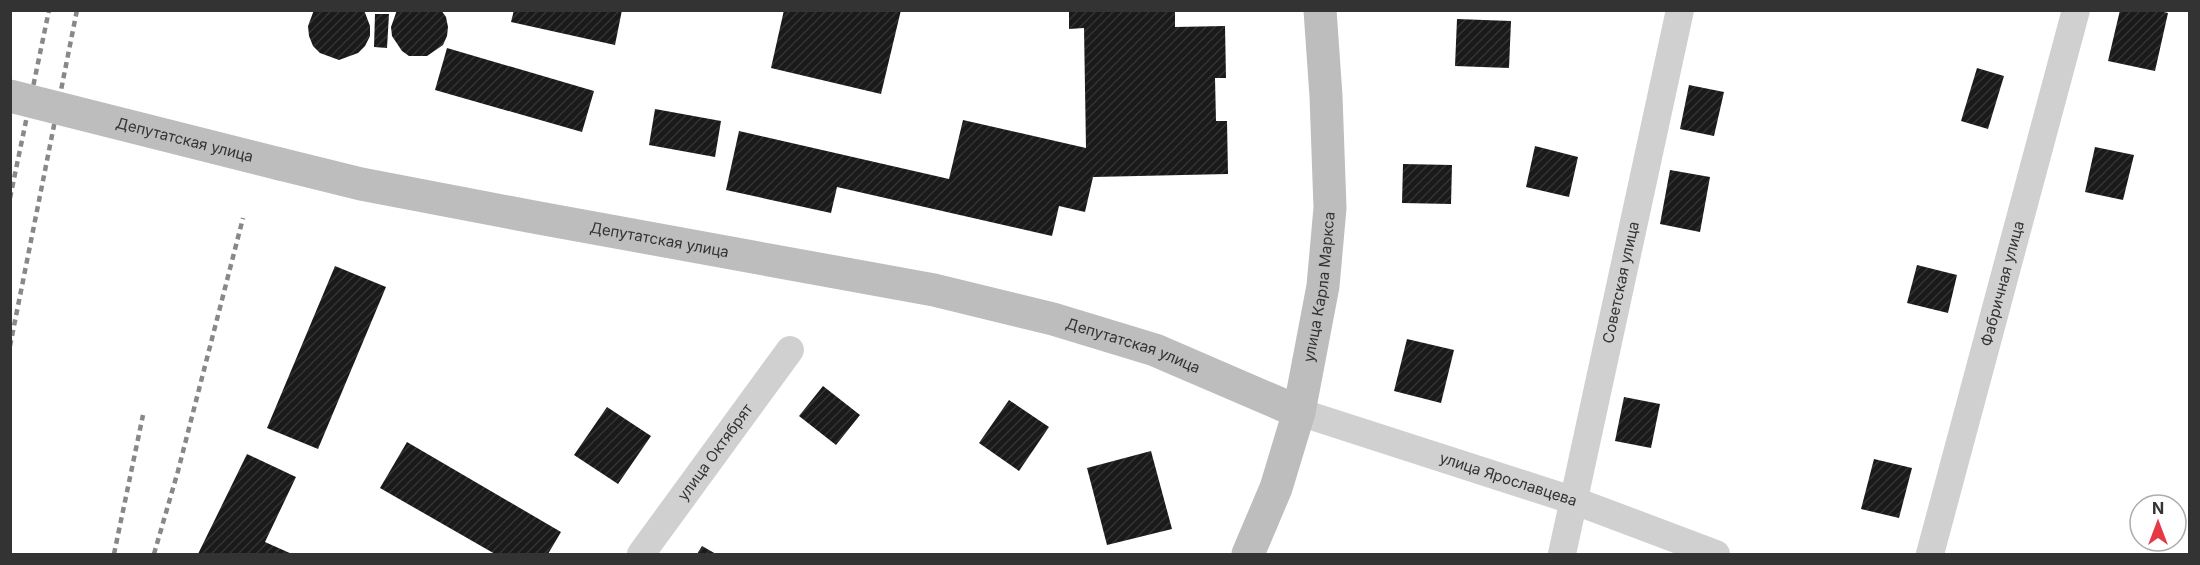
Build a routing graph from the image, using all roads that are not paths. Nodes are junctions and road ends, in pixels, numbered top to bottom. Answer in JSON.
{"nodes":[{"id":1,"x":1320,"y":10,"type":"edge"},
{"id":2,"x":1680,"y":10,"type":"edge"},
{"id":3,"x":2076,"y":10,"type":"edge"},
{"id":4,"x":10,"y":96,"type":"edge"},
{"id":5,"x":790,"y":350,"type":"dead end"},
{"id":6,"x":1299,"y":412,"type":"junction"},
{"id":7,"x":1575,"y":501,"type":"junction"},
{"id":8,"x":641,"y":555,"type":"edge"},
{"id":9,"x":1248,"y":555,"type":"edge"},
{"id":10,"x":1562,"y":555,"type":"edge"},
{"id":11,"x":1716,"y":555,"type":"edge"},
{"id":12,"x":1930,"y":555,"type":"edge"}],
"edges":[{"from":1,"to":6,"type":"main road","name":"улица Карла Маркса"},
{"from":2,"to":7,"type":"street","name":"Советская улица"},
{"from":3,"to":12,"type":"street","name":"Фабричная улица"},
{"from":4,"to":6,"type":"main road","name":"Депутатская улица","bridge":true},
{"from":5,"to":8,"type":"street","name":"улица Октябрят"},
{"from":6,"to":7,"type":"street","name":"улица Ярославцева"},
{"from":6,"to":9,"type":"main road","name":"улица Карла Маркса"},
{"from":7,"to":10,"type":"street","name":"Советская улица"},
{"from":7,"to":11,"type":"street","name":"улица Ярославцева"}]}
